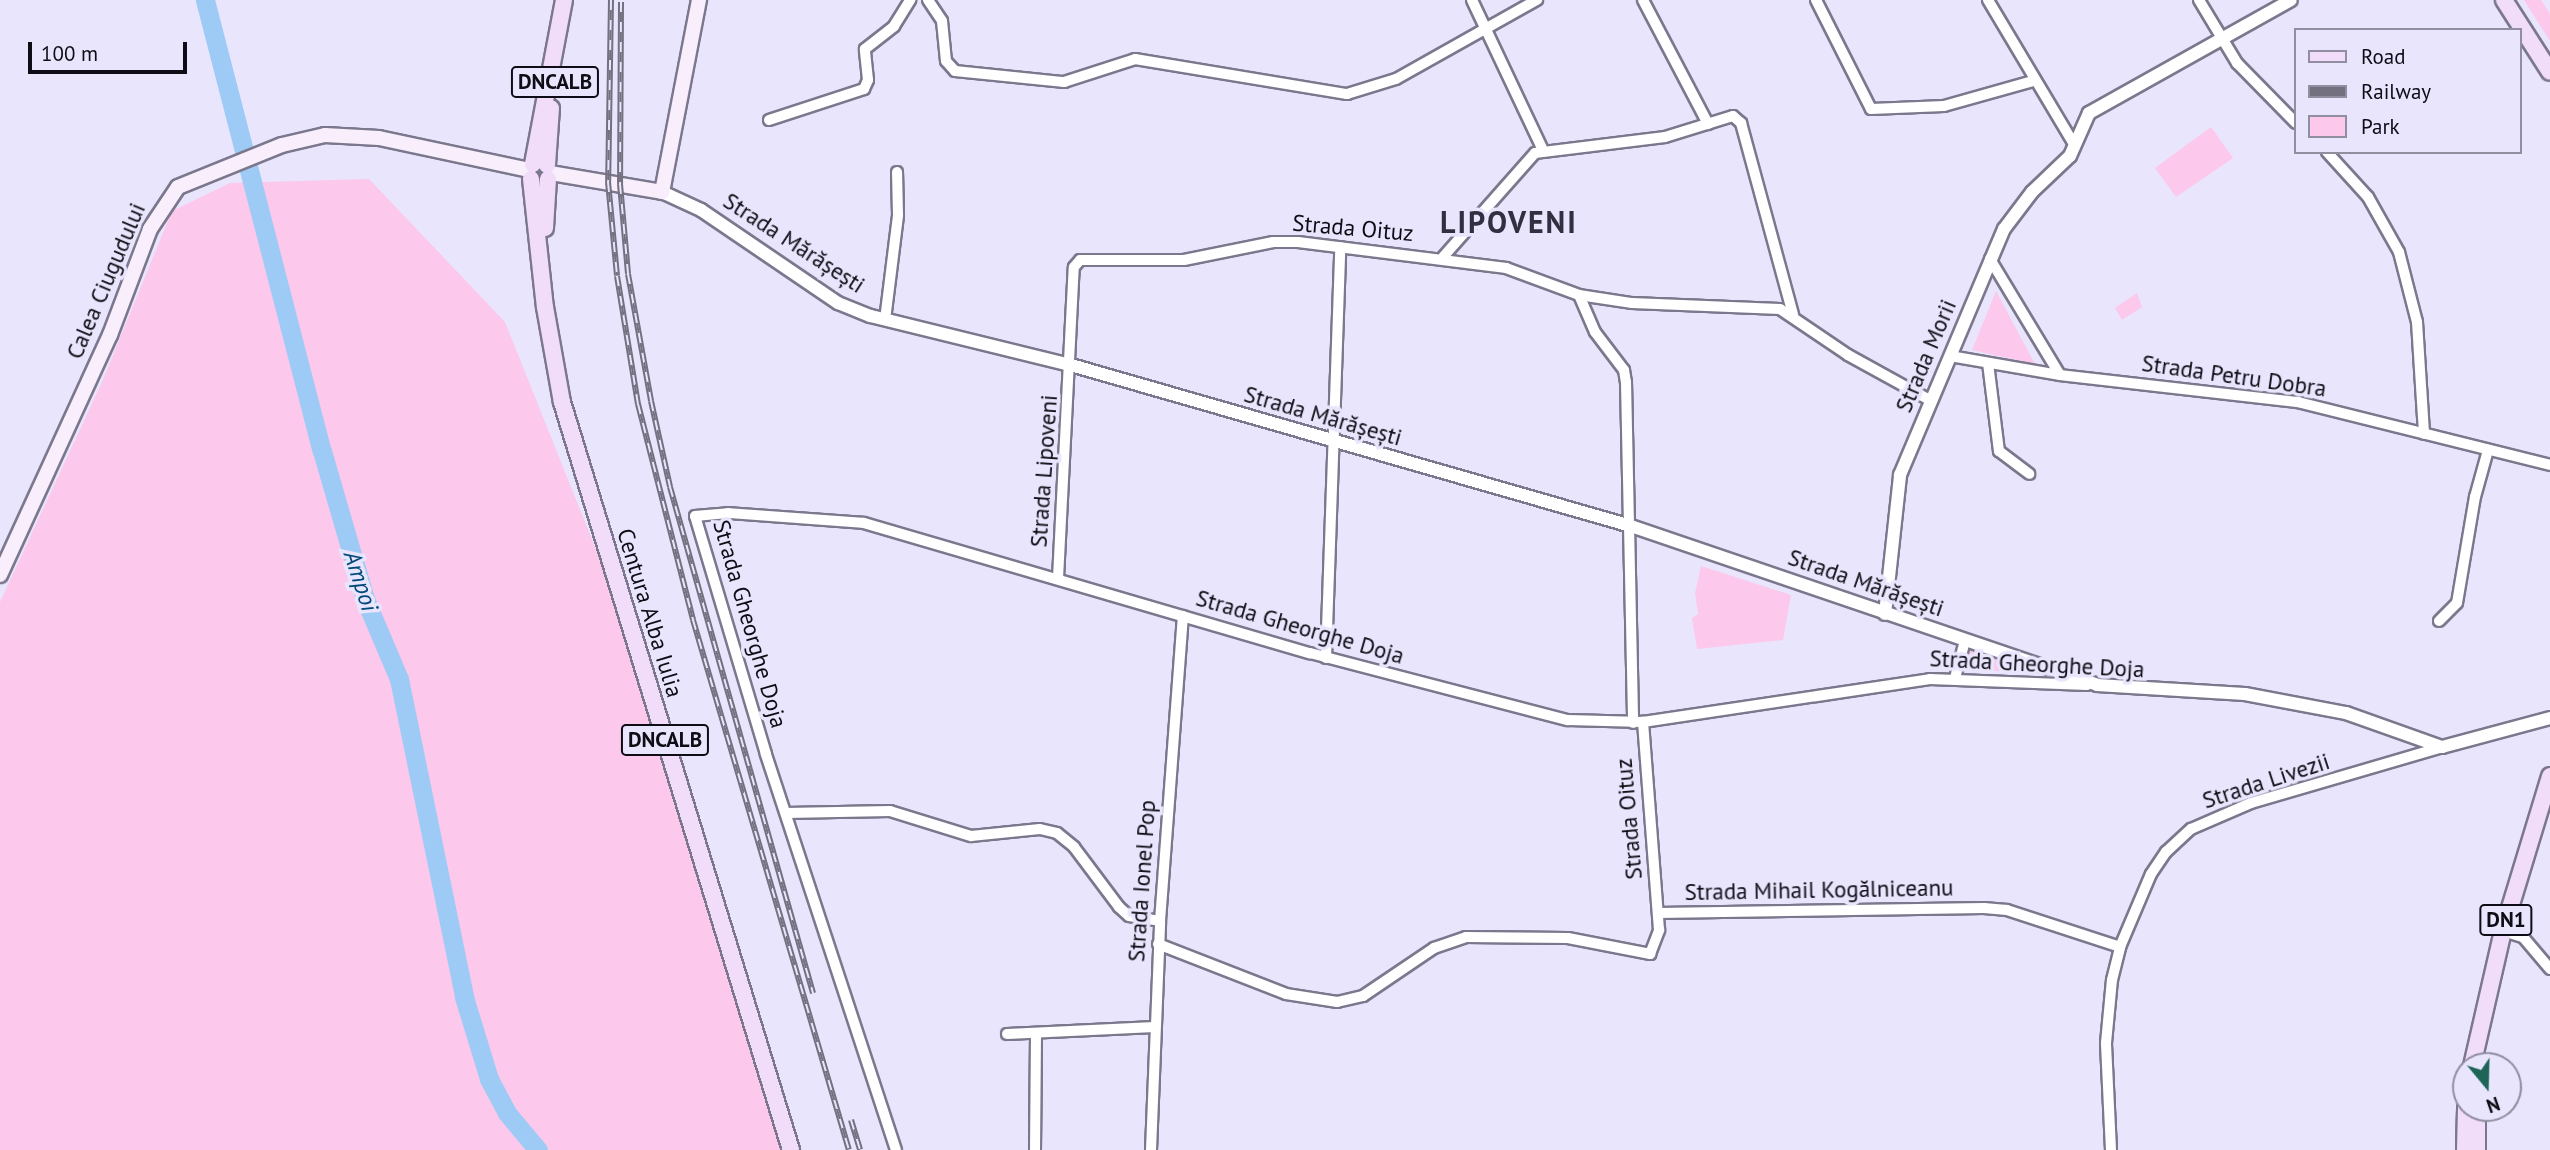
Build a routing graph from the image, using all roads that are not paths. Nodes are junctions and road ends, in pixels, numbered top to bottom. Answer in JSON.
{"nodes":[{"id":1,"x":567,"y":0,"type":"edge"},
{"id":2,"x":699,"y":0,"type":"edge"},
{"id":3,"x":911,"y":0,"type":"edge"},
{"id":4,"x":929,"y":0,"type":"edge"},
{"id":5,"x":1472,"y":0,"type":"edge"},
{"id":6,"x":1537,"y":0,"type":"edge"},
{"id":7,"x":1643,"y":0,"type":"edge"},
{"id":8,"x":1816,"y":0,"type":"edge"},
{"id":9,"x":1988,"y":0,"type":"edge"},
{"id":10,"x":2199,"y":0,"type":"edge"},
{"id":11,"x":2506,"y":0,"type":"edge"},
{"id":12,"x":2289,"y":1,"type":"edge"},
{"id":13,"x":1486,"y":28,"type":"junction"},
{"id":14,"x":2522,"y":28,"type":"edge"},
{"id":15,"x":2522,"y":28,"type":"edge"},
{"id":16,"x":2222,"y":40,"type":"junction"},
{"id":17,"x":2550,"y":72,"type":"edge"},
{"id":18,"x":2033,"y":80,"type":"junction"},
{"id":19,"x":769,"y":120,"type":"dead end"},
{"id":20,"x":2294,"y":121,"type":"edge"},
{"id":21,"x":1708,"y":124,"type":"junction"},
{"id":22,"x":2074,"y":144,"type":"junction"},
{"id":23,"x":1543,"y":150,"type":"junction"},
{"id":24,"x":2329,"y":154,"type":"edge"},
{"id":25,"x":540,"y":172,"type":"junction"},
{"id":26,"x":897,"y":172,"type":"dead end"},
{"id":27,"x":662,"y":192,"type":"junction"},
{"id":28,"x":1340,"y":247,"type":"junction"},
{"id":29,"x":1443,"y":257,"type":"junction"},
{"id":30,"x":1990,"y":259,"type":"junction"},
{"id":31,"x":1579,"y":295,"type":"junction"},
{"id":32,"x":1793,"y":314,"type":"junction"},
{"id":33,"x":885,"y":320,"type":"junction"},
{"id":34,"x":1950,"y":356,"type":"junction"},
{"id":35,"x":1988,"y":363,"type":"junction"},
{"id":36,"x":1071,"y":365,"type":"junction"},
{"id":37,"x":2060,"y":375,"type":"junction"},
{"id":38,"x":1930,"y":400,"type":"junction"},
{"id":39,"x":2424,"y":434,"type":"junction"},
{"id":40,"x":1332,"y":442,"type":"junction"},
{"id":41,"x":2488,"y":450,"type":"junction"},
{"id":42,"x":2550,"y":465,"type":"edge"},
{"id":43,"x":2029,"y":474,"type":"dead end"},
{"id":44,"x":1631,"y":526,"type":"junction"},
{"id":45,"x":0,"y":575,"type":"edge"},
{"id":46,"x":1058,"y":578,"type":"junction"},
{"id":47,"x":1885,"y":614,"type":"junction"},
{"id":48,"x":1183,"y":616,"type":"junction"},
{"id":49,"x":2439,"y":621,"type":"dead end"},
{"id":50,"x":1965,"y":641,"type":"junction"},
{"id":51,"x":1326,"y":658,"type":"junction"},
{"id":52,"x":1955,"y":678,"type":"junction"},
{"id":53,"x":2097,"y":685,"type":"junction"},
{"id":54,"x":2550,"y":718,"type":"edge"},
{"id":55,"x":1638,"y":722,"type":"junction"},
{"id":56,"x":2442,"y":747,"type":"junction"},
{"id":57,"x":2550,"y":776,"type":"edge"},
{"id":58,"x":2550,"y":810,"type":"edge"},
{"id":59,"x":786,"y":813,"type":"junction"},
{"id":60,"x":1658,"y":913,"type":"junction"},
{"id":61,"x":1160,"y":921,"type":"junction"},
{"id":62,"x":2508,"y":932,"type":"junction"},
{"id":63,"x":1158,"y":944,"type":"junction"},
{"id":64,"x":2120,"y":947,"type":"junction"},
{"id":65,"x":2550,"y":969,"type":"edge"},
{"id":66,"x":1155,"y":1027,"type":"junction"},
{"id":67,"x":1036,"y":1033,"type":"junction"},
{"id":68,"x":1007,"y":1034,"type":"dead end"},
{"id":69,"x":2476,"y":1052,"type":"edge"},
{"id":70,"x":2485,"y":1052,"type":"edge"},
{"id":71,"x":2466,"y":1122,"type":"edge"},
{"id":72,"x":2477,"y":1122,"type":"edge"},
{"id":73,"x":790,"y":1150,"type":"edge"},
{"id":74,"x":896,"y":1150,"type":"edge"},
{"id":75,"x":1035,"y":1150,"type":"edge"},
{"id":76,"x":1151,"y":1150,"type":"edge"},
{"id":77,"x":2111,"y":1150,"type":"edge"},
{"id":78,"x":2465,"y":1150,"type":"edge"},
{"id":79,"x":2477,"y":1150,"type":"edge"}],
"edges":[{"from":1,"to":25,"type":"main road","name":"Centura Alba Iulia","number":"DNCALB"},
{"from":2,"to":27,"type":"main road"},
{"from":3,"to":19,"type":"street"},
{"from":4,"to":13,"type":"street"},
{"from":5,"to":13,"type":"street"},
{"from":6,"to":13,"type":"street"},
{"from":7,"to":21,"type":"street"},
{"from":8,"to":18,"type":"street"},
{"from":9,"to":18,"type":"street"},
{"from":10,"to":16,"type":"street"},
{"from":11,"to":14,"type":"main road"},
{"from":12,"to":16,"type":"street","name":"Strada Morii"},
{"from":13,"to":23,"type":"street"},
{"from":15,"to":17,"type":"main road"},
{"from":16,"to":20,"type":"street"},
{"from":16,"to":22,"type":"street","name":"Strada Morii"},
{"from":18,"to":22,"type":"street"},
{"from":21,"to":23,"type":"street"},
{"from":21,"to":32,"type":"street"},
{"from":22,"to":30,"type":"street","name":"Strada Morii"},
{"from":23,"to":29,"type":"street"},
{"from":24,"to":39,"type":"street"},
{"from":25,"to":27,"type":"main road","name":"Strada Mărășești"},
{"from":25,"to":45,"type":"main road","name":"Calea Ciugudului"},
{"from":25,"to":73,"type":"main road","name":"Centura Alba Iulia","number":"DNCALB"},
{"from":26,"to":33,"type":"street"},
{"from":27,"to":33,"type":"street","name":"Strada Mărășești"},
{"from":28,"to":29,"type":"street","name":"Strada Oituz"},
{"from":28,"to":36,"type":"street","name":"Strada Oituz"},
{"from":28,"to":40,"type":"street"},
{"from":29,"to":31,"type":"street","name":"Strada Oituz"},
{"from":30,"to":34,"type":"street","name":"Strada Morii"},
{"from":30,"to":37,"type":"street"},
{"from":31,"to":32,"type":"street"},
{"from":31,"to":44,"type":"street","name":"Strada Oituz"},
{"from":32,"to":38,"type":"street"},
{"from":33,"to":36,"type":"street","name":"Strada Mărășești"},
{"from":34,"to":35,"type":"street","name":"Strada Petru Dobra"},
{"from":34,"to":38,"type":"street","name":"Strada Morii"},
{"from":35,"to":37,"type":"street","name":"Strada Petru Dobra"},
{"from":35,"to":43,"type":"street"},
{"from":36,"to":40,"type":"street","name":"Strada Mărășești"},
{"from":36,"to":46,"type":"street","name":"Strada Lipoveni"},
{"from":37,"to":39,"type":"street","name":"Strada Petru Dobra"},
{"from":38,"to":47,"type":"street","name":"Strada Morii"},
{"from":39,"to":41,"type":"street","name":"Strada Petru Dobra"},
{"from":40,"to":44,"type":"street","name":"Strada Mărășești"},
{"from":40,"to":51,"type":"street"},
{"from":41,"to":42,"type":"street","name":"Strada Petru Dobra"},
{"from":41,"to":49,"type":"street"},
{"from":44,"to":47,"type":"street","name":"Strada Mărășești"},
{"from":44,"to":55,"type":"street","name":"Strada Oituz"},
{"from":46,"to":48,"type":"street","name":"Strada Gheorghe Doja"},
{"from":46,"to":59,"type":"street","name":"Strada Gheorghe Doja"},
{"from":47,"to":50,"type":"street","name":"Strada Mărășești"},
{"from":48,"to":51,"type":"street","name":"Strada Gheorghe Doja"},
{"from":48,"to":61,"type":"street","name":"Strada Ionel Pop"},
{"from":50,"to":52,"type":"street"},
{"from":50,"to":53,"type":"street","name":"Strada Mărășești"},
{"from":51,"to":55,"type":"street","name":"Strada Gheorghe Doja"},
{"from":52,"to":53,"type":"street","name":"Strada Gheorghe Doja"},
{"from":52,"to":55,"type":"street","name":"Strada Gheorghe Doja"},
{"from":53,"to":56,"type":"street","name":"Strada Gheorghe Doja"},
{"from":54,"to":56,"type":"street"},
{"from":55,"to":60,"type":"street","name":"Strada Oituz"},
{"from":56,"to":64,"type":"street","name":"Strada Livezii"},
{"from":57,"to":62,"type":"main road","number":"DN1"},
{"from":58,"to":62,"type":"main road","number":"DN1"},
{"from":59,"to":61,"type":"street"},
{"from":59,"to":74,"type":"street","name":"Strada Gheorghe Doja"},
{"from":60,"to":63,"type":"street","name":"Strada Mihail Kogălniceanu"},
{"from":60,"to":64,"type":"street","name":"Strada Mihail Kogălniceanu"},
{"from":61,"to":63,"type":"street","name":"Strada Ionel Pop"},
{"from":62,"to":65,"type":"street"},
{"from":62,"to":69,"type":"main road","number":"DN1"},
{"from":62,"to":70,"type":"main road","number":"DN1"},
{"from":63,"to":66,"type":"street","name":"Strada Ionel Pop"},
{"from":64,"to":77,"type":"street","name":"Strada Livezii"},
{"from":66,"to":67,"type":"street"},
{"from":66,"to":76,"type":"street","name":"Strada Ionel Pop"},
{"from":67,"to":68,"type":"street"},
{"from":67,"to":75,"type":"street"},
{"from":71,"to":78,"type":"main road"},
{"from":72,"to":79,"type":"main road"}]}
